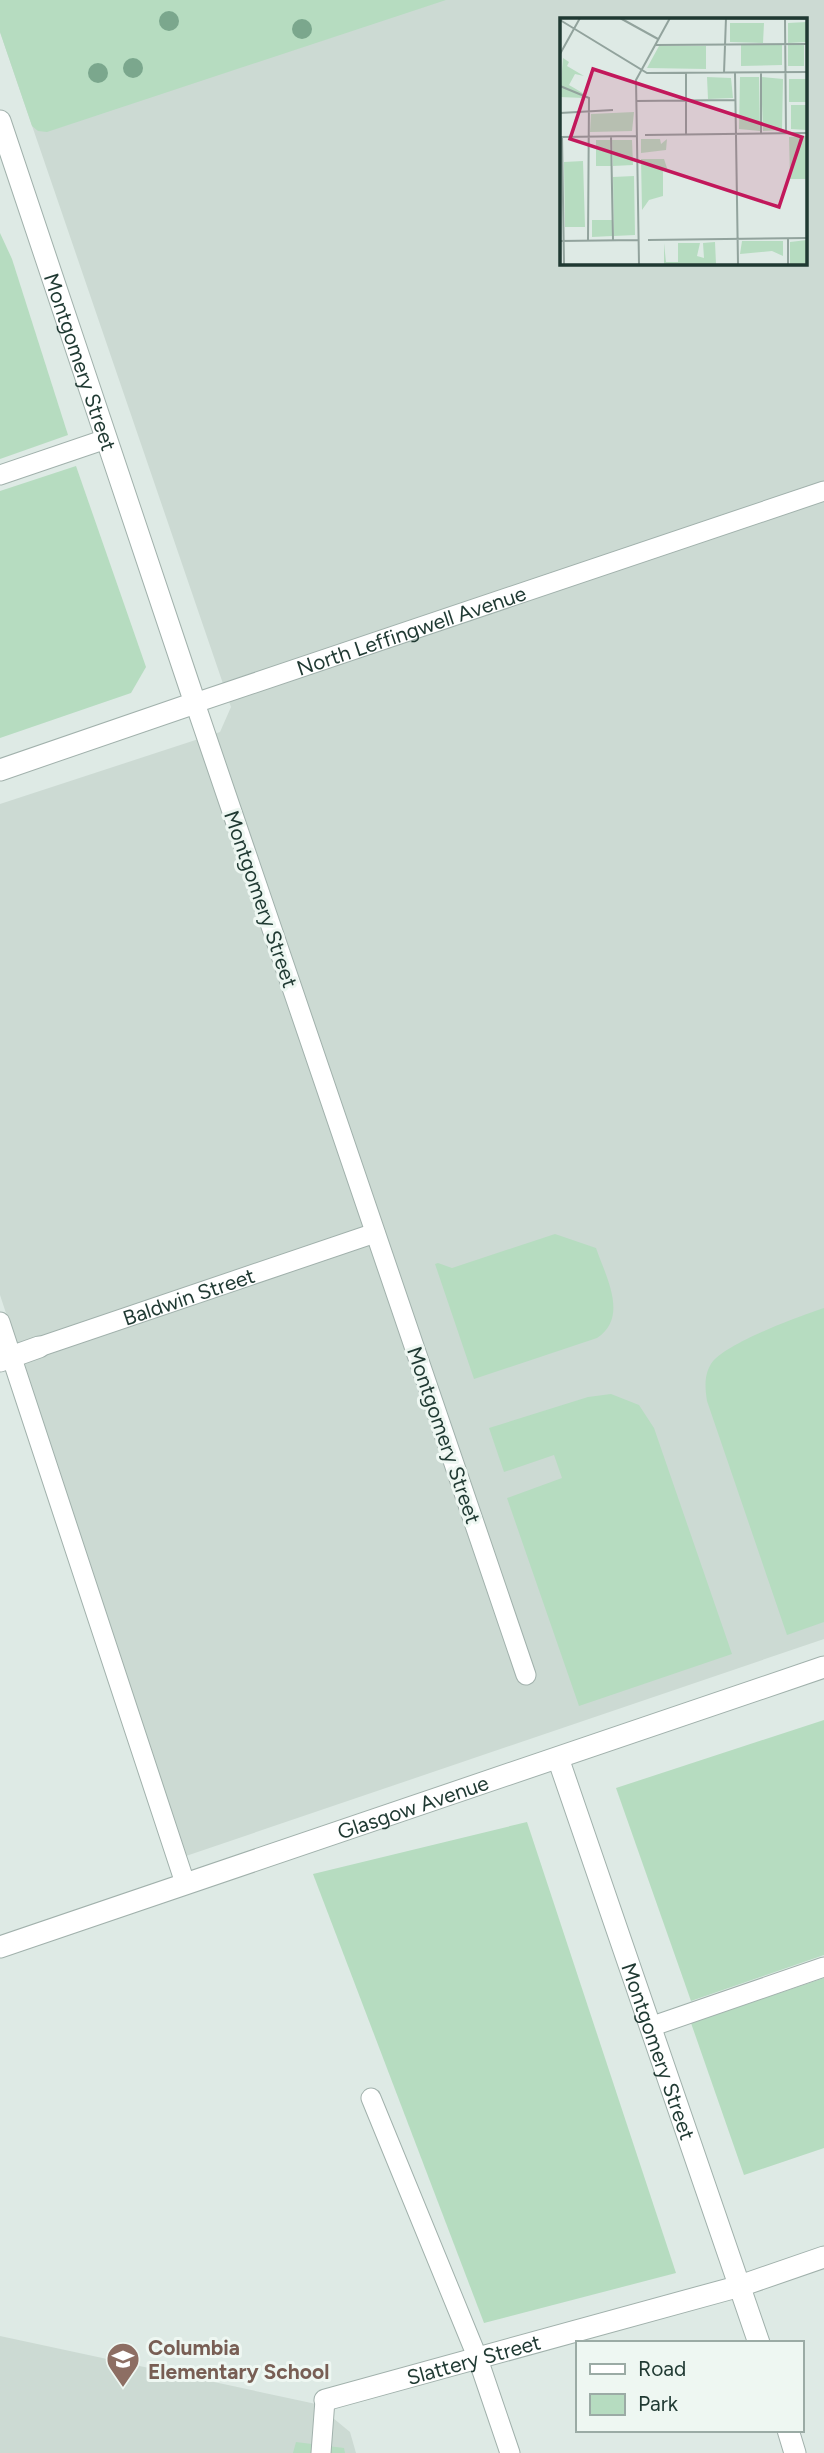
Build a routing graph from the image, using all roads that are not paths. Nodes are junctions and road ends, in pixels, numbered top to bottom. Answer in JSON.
{"nodes":[{"id":1,"x":0,"y":121,"type":"edge"},
{"id":2,"x":9,"y":176,"type":"edge"},
{"id":3,"x":106,"y":439,"type":"junction"},
{"id":4,"x":0,"y":474,"type":"edge"},
{"id":5,"x":824,"y":491,"type":"edge"},
{"id":6,"x":195,"y":704,"type":"junction"},
{"id":7,"x":0,"y":770,"type":"edge"},
{"id":8,"x":375,"y":1233,"type":"junction"},
{"id":9,"x":0,"y":1322,"type":"edge"},
{"id":10,"x":39,"y":1347,"type":"joint"},
{"id":11,"x":6,"y":1359,"type":"edge"},
{"id":12,"x":824,"y":1667,"type":"edge"},
{"id":13,"x":526,"y":1675,"type":"dead end"},
{"id":14,"x":558,"y":1758,"type":"junction"},
{"id":15,"x":185,"y":1884,"type":"junction"},
{"id":16,"x":0,"y":1947,"type":"edge"},
{"id":17,"x":824,"y":1967,"type":"edge"},
{"id":18,"x":650,"y":2026,"type":"junction"},
{"id":19,"x":371,"y":2098,"type":"dead end"},
{"id":20,"x":824,"y":2257,"type":"edge"},
{"id":21,"x":740,"y":2286,"type":"junction"},
{"id":22,"x":758,"y":2341,"type":"edge"},
{"id":23,"x":478,"y":2359,"type":"junction"},
{"id":24,"x":325,"y":2400,"type":"joint"},
{"id":25,"x":789,"y":2432,"type":"edge"},
{"id":26,"x":321,"y":2453,"type":"edge"},
{"id":27,"x":510,"y":2453,"type":"edge"},
{"id":28,"x":795,"y":2453,"type":"edge"}],
"edges":[{"from":1,"to":2,"type":"street","name":"Montgomery Street"},
{"from":2,"to":3,"type":"street","name":"Montgomery Street"},
{"from":3,"to":4,"type":"lane"},
{"from":3,"to":6,"type":"street","name":"Montgomery Street"},
{"from":5,"to":6,"type":"lane","name":"North Leffingwell Avenue"},
{"from":6,"to":7,"type":"street","name":"North Leffingwell Avenue"},
{"from":6,"to":8,"type":"lane","name":"Montgomery Street"},
{"from":8,"to":10,"type":"lane","name":"Baldwin Street"},
{"from":8,"to":13,"type":"lane","name":"Montgomery Street"},
{"from":9,"to":11,"type":"lane"},
{"from":10,"to":11,"type":"street","name":"Baldwin Street"},
{"from":11,"to":15,"type":"lane"},
{"from":12,"to":14,"type":"street","name":"Glasgow Avenue"},
{"from":14,"to":15,"type":"street","name":"Glasgow Avenue"},
{"from":14,"to":18,"type":"street","name":"Montgomery Street"},
{"from":15,"to":16,"type":"street","name":"Glasgow Avenue"},
{"from":17,"to":18,"type":"lane"},
{"from":18,"to":21,"type":"street","name":"Montgomery Street"},
{"from":19,"to":23,"type":"lane"},
{"from":20,"to":21,"type":"street","name":"Slattery Street"},
{"from":21,"to":22,"type":"street","name":"Montgomery Street"},
{"from":21,"to":23,"type":"street","name":"Slattery Street"},
{"from":23,"to":24,"type":"street","name":"Slattery Street"},
{"from":23,"to":27,"type":"lane"},
{"from":24,"to":26,"type":"lane"},
{"from":25,"to":28,"type":"street"}]}
